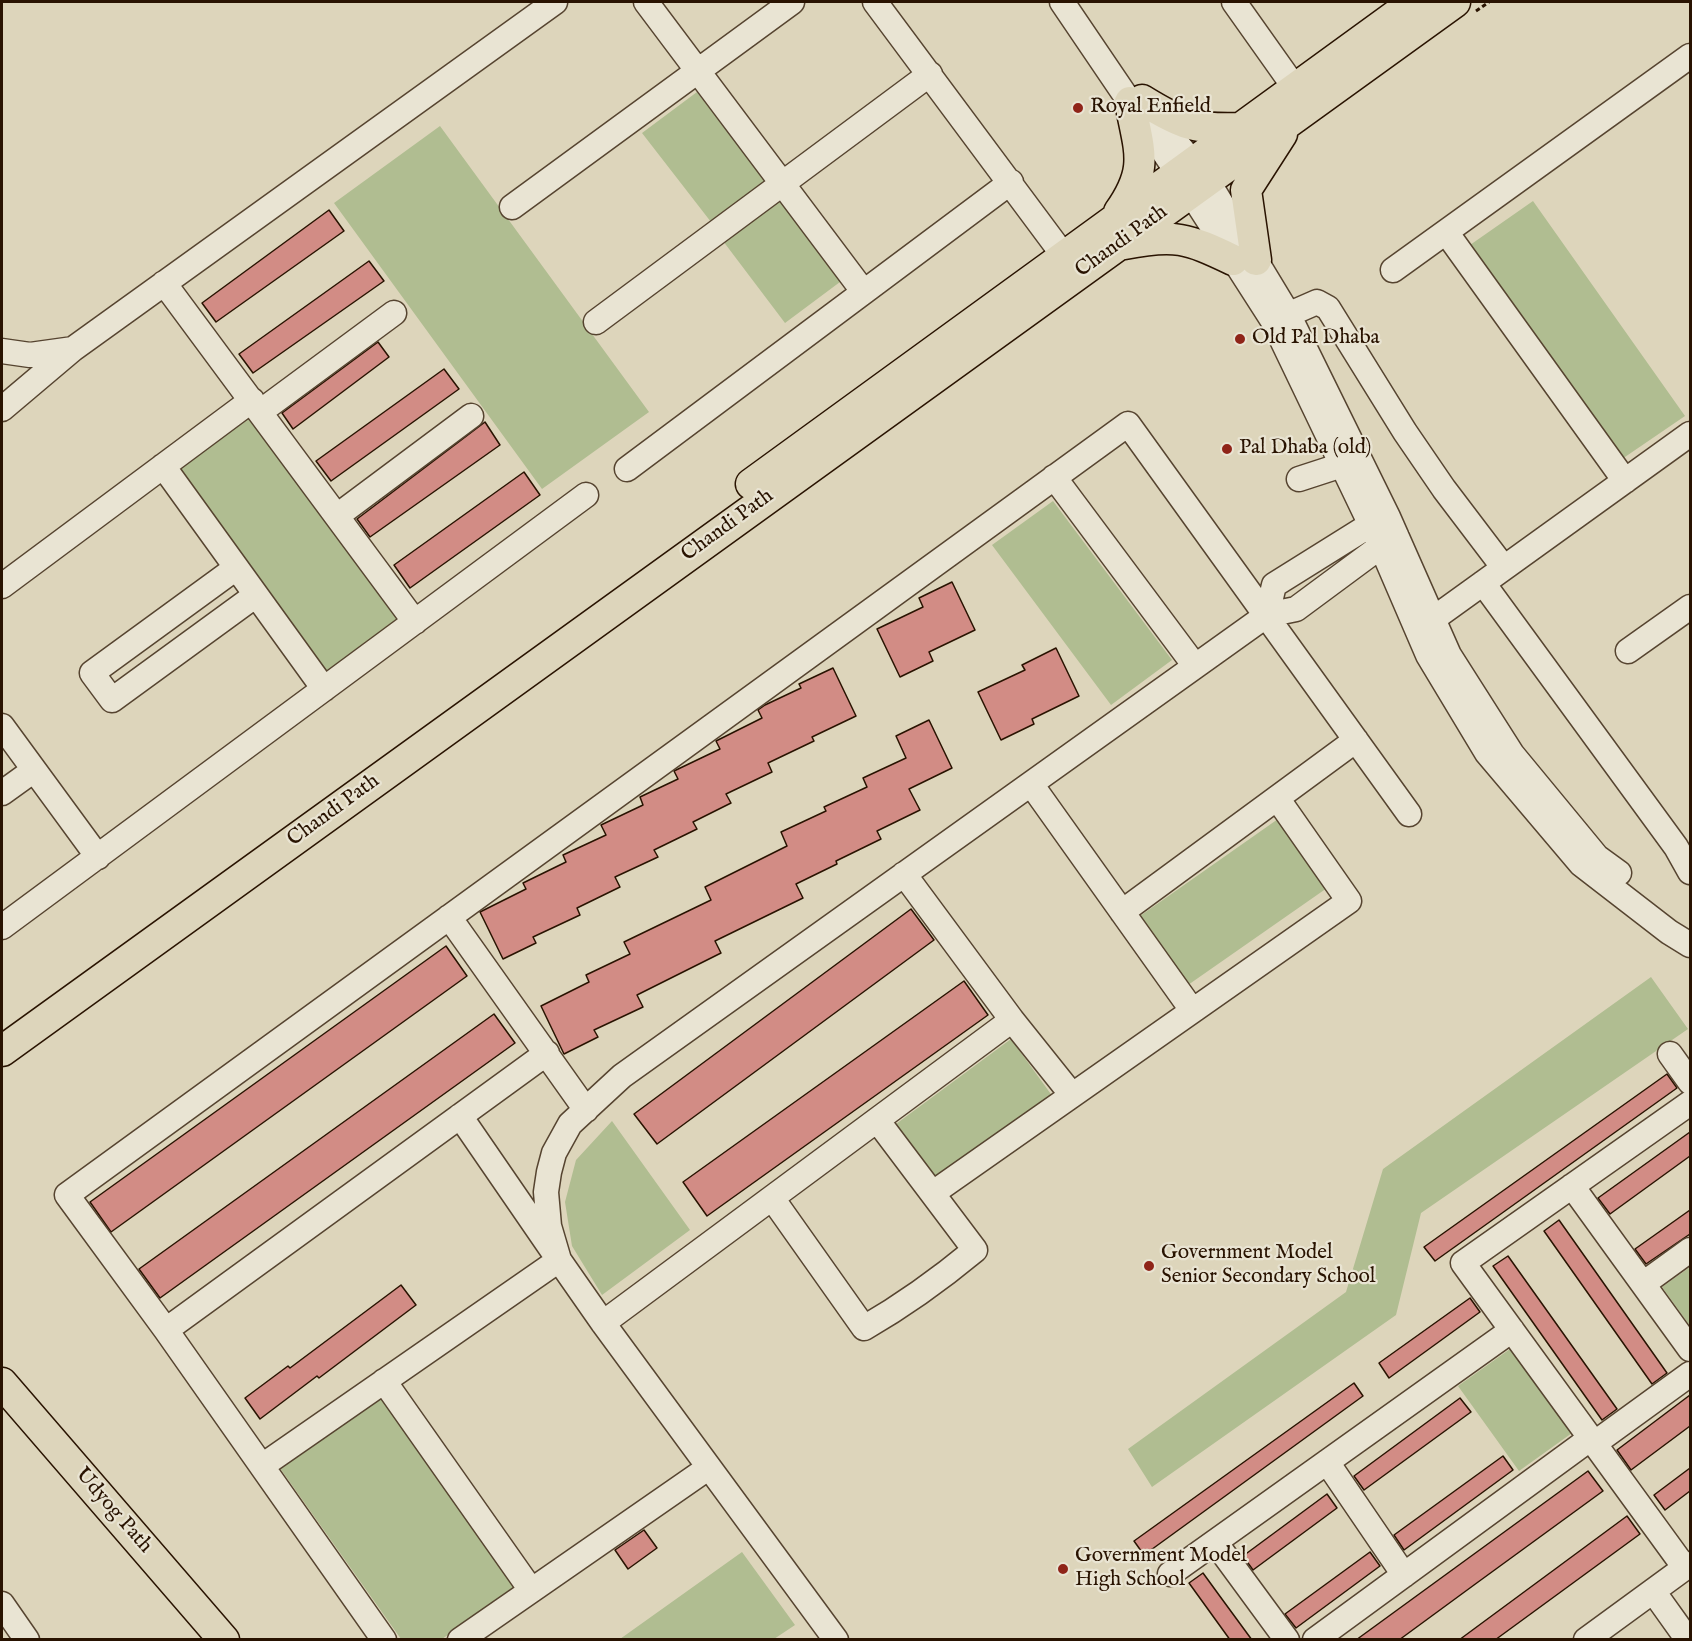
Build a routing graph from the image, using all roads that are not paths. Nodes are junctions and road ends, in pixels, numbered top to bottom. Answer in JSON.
{"nodes":[{"id":1,"x":554,"y":2,"type":"edge"},
{"id":2,"x":646,"y":2,"type":"edge"},
{"id":3,"x":792,"y":2,"type":"edge"},
{"id":4,"x":874,"y":2,"type":"edge"},
{"id":5,"x":1234,"y":2,"type":"edge"},
{"id":6,"x":1414,"y":2,"type":"edge"},
{"id":7,"x":1455,"y":2,"type":"edge"},
{"id":8,"x":1065,"y":6,"type":"edge"},
{"id":9,"x":1690,"y":56,"type":"edge"},
{"id":10,"x":698,"y":71,"type":"junction"},
{"id":11,"x":930,"y":74,"type":"junction"},
{"id":12,"x":1295,"y":88,"type":"junction"},
{"id":13,"x":1136,"y":101,"type":"junction"},
{"id":14,"x":1292,"y":119,"type":"junction"},
{"id":15,"x":1241,"y":128,"type":"junction"},
{"id":16,"x":1192,"y":177,"type":"junction"},
{"id":17,"x":1011,"y":182,"type":"junction"},
{"id":18,"x":783,"y":183,"type":"junction"},
{"id":19,"x":513,"y":207,"type":"dead end"},
{"id":20,"x":1446,"y":232,"type":"junction"},
{"id":21,"x":1114,"y":234,"type":"junction"},
{"id":22,"x":1064,"y":256,"type":"junction"},
{"id":23,"x":1244,"y":260,"type":"junction"},
{"id":24,"x":1393,"y":270,"type":"dead end"},
{"id":25,"x":164,"y":283,"type":"junction"},
{"id":26,"x":863,"y":291,"type":"junction"},
{"id":27,"x":394,"y":313,"type":"dead end"},
{"id":28,"x":1281,"y":318,"type":"junction"},
{"id":29,"x":596,"y":322,"type":"dead end"},
{"id":30,"x":73,"y":349,"type":"junction"},
{"id":31,"x":2,"y":351,"type":"edge"},
{"id":32,"x":256,"y":406,"type":"junction"},
{"id":33,"x":2,"y":410,"type":"edge"},
{"id":34,"x":471,"y":416,"type":"dead end"},
{"id":35,"x":1690,"y":434,"type":"edge"},
{"id":36,"x":1349,"y":460,"type":"junction"},
{"id":37,"x":164,"y":466,"type":"junction"},
{"id":38,"x":627,"y":469,"type":"dead end"},
{"id":39,"x":1054,"y":477,"type":"junction"},
{"id":40,"x":1299,"y":479,"type":"dead end"},
{"id":41,"x":1625,"y":481,"type":"junction"},
{"id":42,"x":586,"y":495,"type":"dead end"},
{"id":43,"x":337,"y":516,"type":"junction"},
{"id":44,"x":1383,"y":531,"type":"junction"},
{"id":45,"x":236,"y":568,"type":"junction"},
{"id":46,"x":1504,"y":568,"type":"junction"},
{"id":47,"x":1483,"y":583,"type":"junction"},
{"id":48,"x":2,"y":586,"type":"edge"},
{"id":49,"x":256,"y":595,"type":"junction"},
{"id":50,"x":1267,"y":615,"type":"junction"},
{"id":51,"x":1688,"y":615,"type":"edge"},
{"id":52,"x":415,"y":622,"type":"junction"},
{"id":53,"x":1426,"y":624,"type":"junction"},
{"id":54,"x":1628,"y":651,"type":"dead end"},
{"id":55,"x":1195,"y":666,"type":"junction"},
{"id":56,"x":324,"y":689,"type":"junction"},
{"id":57,"x":2,"y":726,"type":"edge"},
{"id":58,"x":1356,"y":740,"type":"junction"},
{"id":59,"x":34,"y":770,"type":"junction"},
{"id":60,"x":1031,"y":784,"type":"junction"},
{"id":61,"x":2,"y":794,"type":"edge"},
{"id":62,"x":1277,"y":798,"type":"junction"},
{"id":63,"x":1409,"y":814,"type":"dead end"},
{"id":64,"x":98,"y":857,"type":"junction"},
{"id":65,"x":1690,"y":872,"type":"edge"},
{"id":66,"x":904,"y":874,"type":"junction"},
{"id":67,"x":1122,"y":912,"type":"junction"},
{"id":68,"x":449,"y":917,"type":"junction"},
{"id":69,"x":1690,"y":926,"type":"edge"},
{"id":70,"x":2,"y":927,"type":"edge"},
{"id":71,"x":1690,"y":945,"type":"edge"},
{"id":72,"x":1192,"y":1010,"type":"junction"},
{"id":73,"x":1012,"y":1020,"type":"junction"},
{"id":74,"x":2,"y":1030,"type":"edge"},
{"id":75,"x":2,"y":1051,"type":"edge"},
{"id":76,"x":547,"y":1053,"type":"junction"},
{"id":77,"x":1670,"y":1054,"type":"dead end"},
{"id":78,"x":1690,"y":1082,"type":"edge"},
{"id":79,"x":1072,"y":1095,"type":"junction"},
{"id":80,"x":1690,"y":1103,"type":"edge"},
{"id":81,"x":586,"y":1110,"type":"junction"},
{"id":82,"x":460,"y":1116,"type":"junction"},
{"id":83,"x":877,"y":1120,"type":"junction"},
{"id":84,"x":1572,"y":1186,"type":"junction"},
{"id":85,"x":933,"y":1193,"type":"junction"},
{"id":86,"x":772,"y":1198,"type":"junction"},
{"id":87,"x":1690,"y":1250,"type":"edge"},
{"id":88,"x":559,"y":1260,"type":"junction"},
{"id":89,"x":1643,"y":1284,"type":"junction"},
{"id":90,"x":603,"y":1323,"type":"junction"},
{"id":91,"x":166,"y":1330,"type":"junction"},
{"id":92,"x":1512,"y":1330,"type":"junction"},
{"id":93,"x":1690,"y":1349,"type":"edge"},
{"id":94,"x":1690,"y":1374,"type":"edge"},
{"id":95,"x":384,"y":1381,"type":"junction"},
{"id":96,"x":2,"y":1383,"type":"edge"},
{"id":97,"x":2,"y":1413,"type":"edge"},
{"id":98,"x":1593,"y":1441,"type":"junction"},
{"id":99,"x":1326,"y":1462,"type":"junction"},
{"id":100,"x":262,"y":1466,"type":"junction"},
{"id":101,"x":708,"y":1468,"type":"junction"},
{"id":102,"x":1215,"y":1542,"type":"junction"},
{"id":103,"x":1688,"y":1566,"type":"edge"},
{"id":104,"x":1170,"y":1574,"type":"dead end"},
{"id":105,"x":1404,"y":1575,"type":"junction"},
{"id":106,"x":531,"y":1590,"type":"junction"},
{"id":107,"x":1653,"y":1591,"type":"junction"},
{"id":108,"x":2,"y":1604,"type":"edge"},
{"id":109,"x":826,"y":1636,"type":"edge"},
{"id":110,"x":27,"y":1640,"type":"edge"},
{"id":111,"x":197,"y":1640,"type":"edge"},
{"id":112,"x":224,"y":1640,"type":"edge"},
{"id":113,"x":384,"y":1640,"type":"edge"},
{"id":114,"x":460,"y":1640,"type":"edge"},
{"id":115,"x":1287,"y":1640,"type":"edge"},
{"id":116,"x":1315,"y":1640,"type":"edge"},
{"id":117,"x":1586,"y":1640,"type":"edge"},
{"id":118,"x":1688,"y":1640,"type":"edge"}],
"edges":[{"from":1,"to":25,"type":"street"},
{"from":2,"to":10,"type":"street"},
{"from":3,"to":10,"type":"street"},
{"from":4,"to":11,"type":"street"},
{"from":5,"to":12,"type":"street"},
{"from":6,"to":12,"type":"main road","name":"Chandi Path"},
{"from":7,"to":14,"type":"main road","name":"Chandi Path"},
{"from":8,"to":13,"type":"street"},
{"from":9,"to":20,"type":"street"},
{"from":10,"to":18,"type":"street"},
{"from":10,"to":19,"type":"street"},
{"from":11,"to":17,"type":"street"},
{"from":11,"to":18,"type":"street"},
{"from":12,"to":15,"type":"main road","name":"Chandi Path"},
{"from":13,"to":15,"type":"main road"},
{"from":13,"to":16,"type":"street"},
{"from":13,"to":21,"type":"main road"},
{"from":14,"to":16,"type":"main road","name":"Chandi Path"},
{"from":14,"to":23,"type":"main road"},
{"from":15,"to":16,"type":"main road","name":"Chandi Path"},
{"from":16,"to":21,"type":"main road","name":"Chandi Path"},
{"from":16,"to":23,"type":"street"},
{"from":17,"to":22,"type":"street"},
{"from":17,"to":26,"type":"street"},
{"from":18,"to":26,"type":"street"},
{"from":18,"to":29,"type":"street"},
{"from":20,"to":24,"type":"street"},
{"from":20,"to":41,"type":"street"},
{"from":21,"to":22,"type":"main road","name":"Chandi Path"},
{"from":21,"to":23,"type":"main road"},
{"from":21,"to":75,"type":"main road","name":"Chandi Path"},
{"from":22,"to":74,"type":"main road","name":"Chandi Path"},
{"from":23,"to":28,"type":"street"},
{"from":25,"to":30,"type":"street"},
{"from":25,"to":32,"type":"street"},
{"from":26,"to":38,"type":"street"},
{"from":27,"to":32,"type":"street"},
{"from":28,"to":36,"type":"street"},
{"from":28,"to":46,"type":"street"},
{"from":30,"to":31,"type":"street"},
{"from":30,"to":33,"type":"street"},
{"from":32,"to":37,"type":"street"},
{"from":32,"to":43,"type":"street"},
{"from":34,"to":43,"type":"street"},
{"from":35,"to":41,"type":"street"},
{"from":36,"to":40,"type":"street"},
{"from":36,"to":44,"type":"street"},
{"from":37,"to":45,"type":"street"},
{"from":37,"to":48,"type":"street"},
{"from":39,"to":50,"type":"street"},
{"from":39,"to":55,"type":"street"},
{"from":39,"to":68,"type":"street"},
{"from":41,"to":46,"type":"street"},
{"from":42,"to":52,"type":"street"},
{"from":43,"to":52,"type":"street"},
{"from":44,"to":50,"type":"street"},
{"from":44,"to":53,"type":"street"},
{"from":45,"to":49,"type":"street"},
{"from":45,"to":49,"type":"street"},
{"from":46,"to":47,"type":"street"},
{"from":47,"to":53,"type":"street"},
{"from":47,"to":65,"type":"street"},
{"from":49,"to":56,"type":"street"},
{"from":50,"to":55,"type":"street"},
{"from":50,"to":58,"type":"street"},
{"from":51,"to":54,"type":"street"},
{"from":52,"to":56,"type":"street"},
{"from":53,"to":69,"type":"street"},
{"from":53,"to":71,"type":"street"},
{"from":55,"to":60,"type":"street"},
{"from":56,"to":64,"type":"street"},
{"from":57,"to":59,"type":"street"},
{"from":58,"to":62,"type":"street"},
{"from":58,"to":63,"type":"street"},
{"from":59,"to":61,"type":"street"},
{"from":59,"to":64,"type":"street"},
{"from":60,"to":66,"type":"street"},
{"from":60,"to":67,"type":"street"},
{"from":62,"to":67,"type":"street"},
{"from":62,"to":72,"type":"street"},
{"from":64,"to":70,"type":"street"},
{"from":66,"to":73,"type":"street"},
{"from":66,"to":81,"type":"street"},
{"from":67,"to":72,"type":"street"},
{"from":68,"to":76,"type":"street"},
{"from":68,"to":91,"type":"street"},
{"from":72,"to":79,"type":"street"},
{"from":73,"to":79,"type":"street"},
{"from":73,"to":83,"type":"street"},
{"from":76,"to":81,"type":"street"},
{"from":76,"to":82,"type":"street"},
{"from":77,"to":78,"type":"street"},
{"from":79,"to":85,"type":"street"},
{"from":80,"to":84,"type":"street"},
{"from":81,"to":88,"type":"street"},
{"from":82,"to":88,"type":"street"},
{"from":82,"to":91,"type":"street"},
{"from":83,"to":85,"type":"street"},
{"from":83,"to":86,"type":"street"},
{"from":84,"to":89,"type":"street"},
{"from":84,"to":92,"type":"street"},
{"from":85,"to":86,"type":"street"},
{"from":86,"to":90,"type":"street"},
{"from":87,"to":89,"type":"street"},
{"from":88,"to":90,"type":"street"},
{"from":88,"to":95,"type":"street"},
{"from":89,"to":93,"type":"street"},
{"from":90,"to":101,"type":"street"},
{"from":91,"to":100,"type":"street"},
{"from":92,"to":98,"type":"street"},
{"from":92,"to":99,"type":"street"},
{"from":94,"to":98,"type":"street"},
{"from":95,"to":100,"type":"street"},
{"from":95,"to":106,"type":"street"},
{"from":96,"to":112,"type":"main road","name":"Udyog Path"},
{"from":97,"to":111,"type":"main road","name":"Udyog Path"},
{"from":98,"to":103,"type":"street"},
{"from":98,"to":105,"type":"street"},
{"from":99,"to":102,"type":"street"},
{"from":99,"to":105,"type":"street"},
{"from":100,"to":113,"type":"street"},
{"from":101,"to":106,"type":"street"},
{"from":101,"to":109,"type":"street"},
{"from":102,"to":104,"type":"street"},
{"from":102,"to":115,"type":"street"},
{"from":103,"to":107,"type":"street"},
{"from":105,"to":116,"type":"street"},
{"from":106,"to":114,"type":"street"},
{"from":107,"to":117,"type":"street"},
{"from":107,"to":118,"type":"street"},
{"from":108,"to":110,"type":"street"}]}
